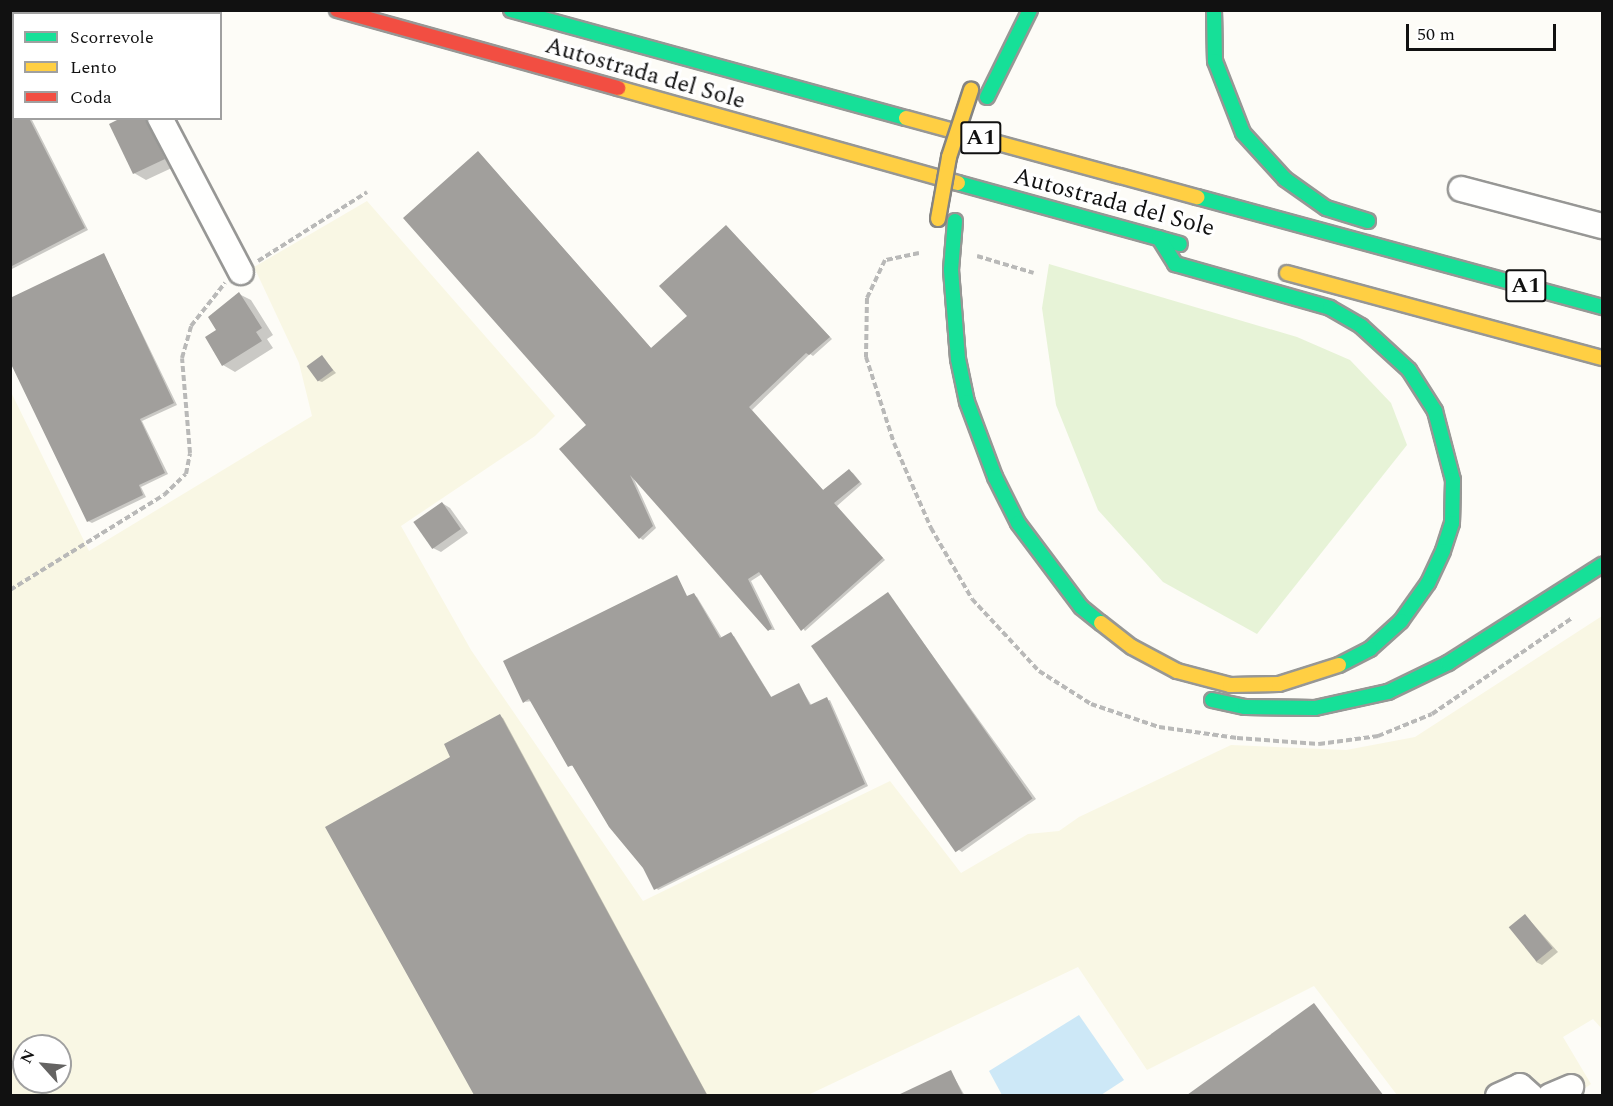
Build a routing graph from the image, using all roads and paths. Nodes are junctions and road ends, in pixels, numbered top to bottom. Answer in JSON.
{"nodes":[{"id":1,"x":337,"y":10,"type":"edge"},
{"id":2,"x":511,"y":10,"type":"edge"},
{"id":3,"x":1030,"y":10,"type":"edge"},
{"id":4,"x":1214,"y":10,"type":"edge"},
{"id":5,"x":973,"y":85,"type":"dead end"},
{"id":6,"x":161,"y":120,"type":"edge"},
{"id":7,"x":970,"y":148,"type":"dead end"},
{"id":8,"x":965,"y":169,"type":"dead end"},
{"id":9,"x":1461,"y":189,"type":"dead end"},
{"id":10,"x":367,"y":192,"type":"dead end"},
{"id":11,"x":1379,"y":224,"type":"dead end"},
{"id":12,"x":1602,"y":226,"type":"edge"},
{"id":13,"x":935,"y":238,"type":"dead end"},
{"id":14,"x":1159,"y":238,"type":"junction"},
{"id":15,"x":1193,"y":247,"type":"dead end"},
{"id":16,"x":1438,"y":248,"type":"dead end"},
{"id":17,"x":919,"y":253,"type":"dead end"},
{"id":18,"x":973,"y":255,"type":"dead end"},
{"id":19,"x":1450,"y":265,"type":"junction"},
{"id":20,"x":1272,"y":268,"type":"dead end"},
{"id":21,"x":241,"y":272,"type":"junction"},
{"id":22,"x":1034,"y":273,"type":"dead end"},
{"id":23,"x":1602,"y":307,"type":"edge"},
{"id":24,"x":1602,"y":358,"type":"edge"},
{"id":25,"x":1602,"y":565,"type":"edge"},
{"id":26,"x":10,"y":590,"type":"edge"},
{"id":27,"x":1578,"y":613,"type":"dead end"},
{"id":28,"x":1198,"y":698,"type":"dead end"},
{"id":29,"x":1498,"y":1095,"type":"edge"},
{"id":30,"x":1531,"y":1095,"type":"edge"}],
"edges":[{"from":1,"to":14,"type":"highway","name":"Autostrada del Sole","number":"A1"},
{"from":2,"to":19,"type":"highway","name":"Autostrada del Sole","number":"A1"},
{"from":3,"to":7,"type":"highway"},
{"from":4,"to":11,"type":"highway"},
{"from":5,"to":13,"type":"highway","bridge":true},
{"from":6,"to":21,"type":"street"},
{"from":8,"to":14,"type":"highway"},
{"from":9,"to":12,"type":"street"},
{"from":10,"to":21,"type":"path"},
{"from":14,"to":15,"type":"highway","name":"Autostrada del Sole","number":"A1"},
{"from":16,"to":19,"type":"highway"},
{"from":17,"to":27,"type":"path"},
{"from":18,"to":22,"type":"path"},
{"from":19,"to":23,"type":"highway","name":"Autostrada del Sole","number":"A1"},
{"from":20,"to":24,"type":"highway","number":"A1"},
{"from":21,"to":26,"type":"path"},
{"from":25,"to":28,"type":"highway"},
{"from":29,"to":30,"type":"street"}]}
